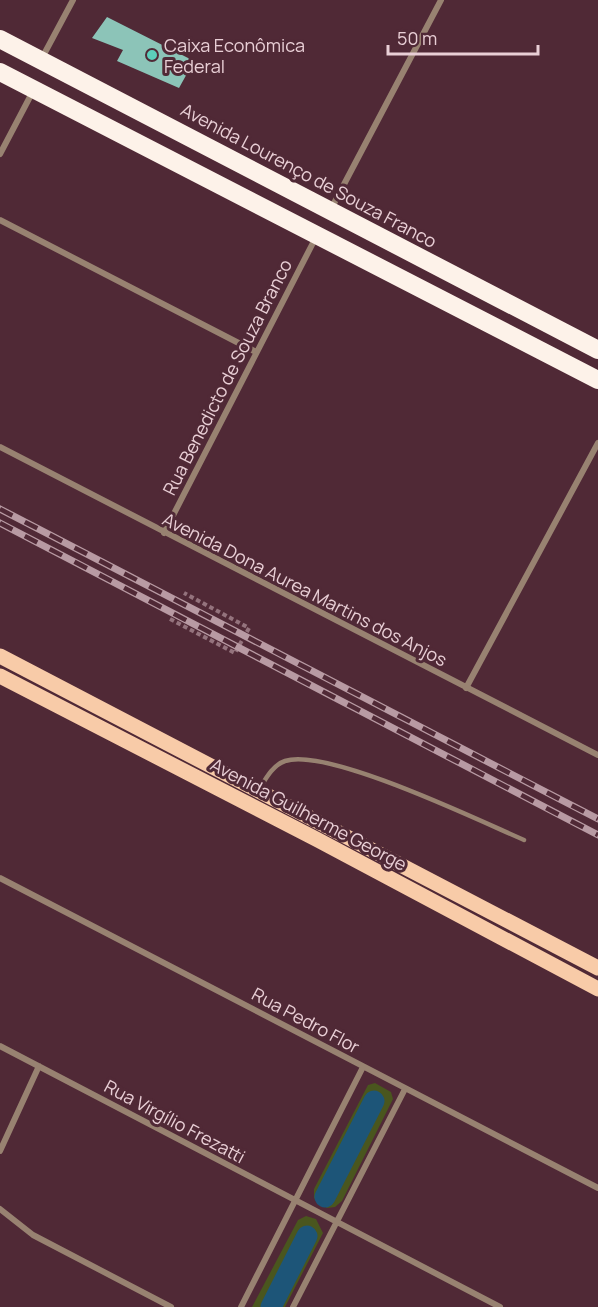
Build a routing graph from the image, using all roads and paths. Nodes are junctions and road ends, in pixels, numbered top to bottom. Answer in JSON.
{"nodes":[{"id":1,"x":73,"y":0,"type":"edge"},
{"id":2,"x":441,"y":0,"type":"edge"},
{"id":3,"x":0,"y":39,"type":"edge"},
{"id":4,"x":41,"y":59,"type":"junction"},
{"id":5,"x":0,"y":72,"type":"edge"},
{"id":6,"x":34,"y":89,"type":"junction"},
{"id":7,"x":0,"y":154,"type":"edge"},
{"id":8,"x":330,"y":210,"type":"junction"},
{"id":9,"x":0,"y":220,"type":"edge"},
{"id":10,"x":318,"y":234,"type":"junction"},
{"id":11,"x":598,"y":350,"type":"edge"},
{"id":12,"x":256,"y":352,"type":"junction"},
{"id":13,"x":598,"y":380,"type":"edge"},
{"id":14,"x":598,"y":443,"type":"edge"},
{"id":15,"x":0,"y":447,"type":"edge"},
{"id":16,"x":164,"y":533,"type":"junction"},
{"id":17,"x":183,"y":593,"type":"dead end"},
{"id":18,"x":170,"y":619,"type":"dead end"},
{"id":19,"x":0,"y":656,"type":"edge"},
{"id":20,"x":0,"y":676,"type":"edge"},
{"id":21,"x":466,"y":688,"type":"junction"},
{"id":22,"x":598,"y":754,"type":"edge"},
{"id":23,"x":258,"y":790,"type":"junction"},
{"id":24,"x":524,"y":840,"type":"dead end"},
{"id":25,"x":0,"y":878,"type":"edge"},
{"id":26,"x":598,"y":968,"type":"edge"},
{"id":27,"x":598,"y":989,"type":"edge"},
{"id":28,"x":0,"y":1046,"type":"edge"},
{"id":29,"x":39,"y":1066,"type":"junction"},
{"id":30,"x":363,"y":1067,"type":"junction"},
{"id":31,"x":405,"y":1089,"type":"junction"},
{"id":32,"x":0,"y":1151,"type":"edge"},
{"id":33,"x":598,"y":1188,"type":"edge"},
{"id":34,"x":297,"y":1201,"type":"junction"},
{"id":35,"x":0,"y":1209,"type":"edge"},
{"id":36,"x":337,"y":1221,"type":"junction"},
{"id":37,"x":171,"y":1307,"type":"edge"},
{"id":38,"x":241,"y":1307,"type":"edge"},
{"id":39,"x":293,"y":1307,"type":"edge"},
{"id":40,"x":500,"y":1307,"type":"edge"}],
"edges":[{"from":1,"to":4,"type":"street"},
{"from":2,"to":8,"type":"street"},
{"from":3,"to":4,"type":"highway","name":"Avenida Lourenço de Souza Franco"},
{"from":4,"to":8,"type":"highway","name":"Avenida Lourenço de Souza Franco"},
{"from":5,"to":6,"type":"highway"},
{"from":6,"to":7,"type":"street"},
{"from":6,"to":10,"type":"highway"},
{"from":8,"to":11,"type":"highway","name":"Avenida Lourenço de Souza Franco"},
{"from":9,"to":12,"type":"street"},
{"from":10,"to":12,"type":"street","name":"Rua Benedicto de Souza Branco"},
{"from":10,"to":13,"type":"highway"},
{"from":12,"to":16,"type":"street","name":"Rua Benedicto de Souza Branco"},
{"from":14,"to":21,"type":"street"},
{"from":15,"to":16,"type":"street","name":"Avenida Dona Aurea Martins dos Anjos"},
{"from":16,"to":21,"type":"street","name":"Avenida Dona Aurea Martins dos Anjos"},
{"from":17,"to":18,"type":"path"},
{"from":19,"to":23,"type":"main road","name":"Avenida Guilherme George"},
{"from":20,"to":27,"type":"main road","name":"Avenida Guilherme George"},
{"from":21,"to":22,"type":"street","name":"Avenida Dona Aurea Martins dos Anjos"},
{"from":23,"to":24,"type":"lane"},
{"from":23,"to":26,"type":"main road","name":"Avenida Guilherme George"},
{"from":25,"to":30,"type":"street","name":"Rua Pedro Flor"},
{"from":28,"to":29,"type":"street","name":"Rua Virgílio Frezatti"},
{"from":29,"to":32,"type":"street"},
{"from":29,"to":34,"type":"street","name":"Rua Virgílio Frezatti"},
{"from":30,"to":31,"type":"street","name":"Rua Pedro Flor"},
{"from":30,"to":34,"type":"street"},
{"from":31,"to":33,"type":"street","name":"Rua Pedro Flor"},
{"from":31,"to":36,"type":"street"},
{"from":34,"to":36,"type":"street","name":"Rua Virgílio Frezatti"},
{"from":34,"to":38,"type":"street"},
{"from":35,"to":37,"type":"street"},
{"from":36,"to":39,"type":"street"},
{"from":36,"to":40,"type":"street","name":"Rua Virgílio Frezatti"}]}
